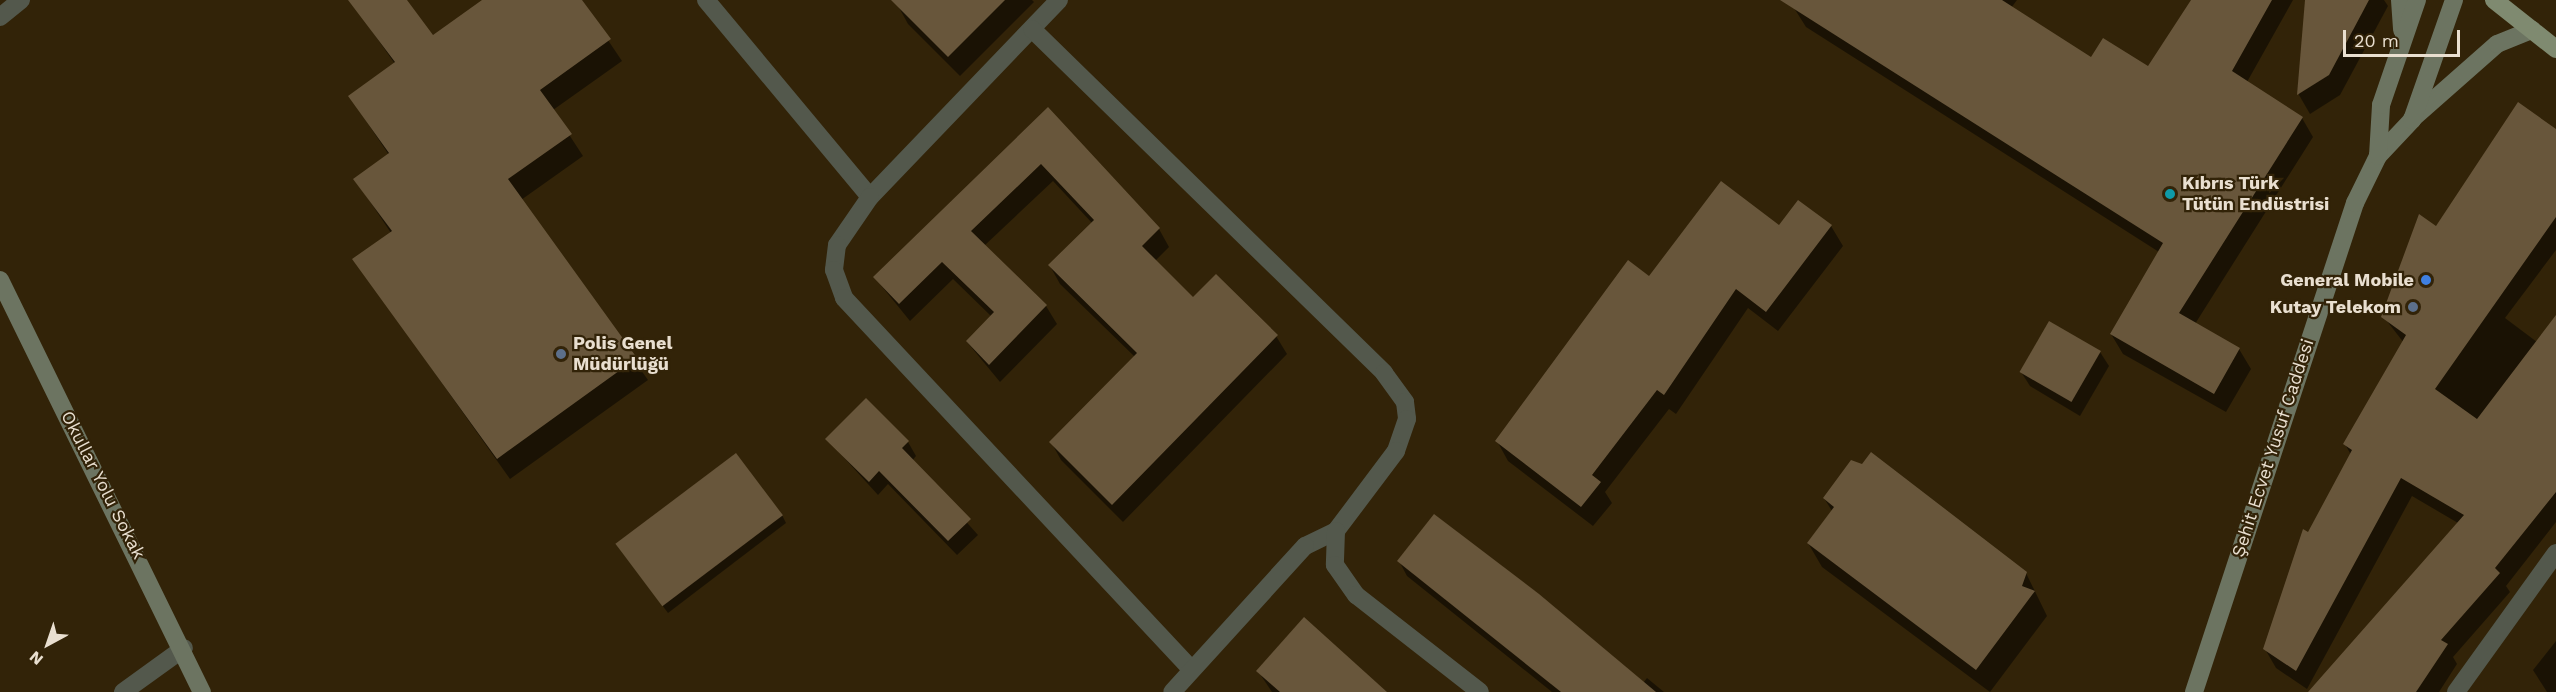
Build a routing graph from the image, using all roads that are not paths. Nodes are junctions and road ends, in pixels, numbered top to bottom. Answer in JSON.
{"nodes":[{"id":1,"x":21,"y":0,"type":"edge"},
{"id":2,"x":706,"y":0,"type":"edge"},
{"id":3,"x":1059,"y":0,"type":"edge"},
{"id":4,"x":2400,"y":0,"type":"edge"},
{"id":5,"x":2416,"y":0,"type":"edge"},
{"id":6,"x":2454,"y":0,"type":"edge"},
{"id":7,"x":2493,"y":0,"type":"edge"},
{"id":8,"x":0,"y":17,"type":"edge"},
{"id":9,"x":1032,"y":29,"type":"junction"},
{"id":10,"x":2532,"y":30,"type":"junction"},
{"id":11,"x":2403,"y":40,"type":"junction"},
{"id":12,"x":2556,"y":49,"type":"edge"},
{"id":13,"x":2412,"y":120,"type":"junction"},
{"id":14,"x":2378,"y":156,"type":"junction"},
{"id":15,"x":870,"y":197,"type":"junction"},
{"id":16,"x":0,"y":280,"type":"edge"},
{"id":17,"x":1336,"y":531,"type":"junction"},
{"id":18,"x":2556,"y":553,"type":"edge"},
{"id":19,"x":184,"y":648,"type":"junction"},
{"id":20,"x":1191,"y":669,"type":"junction"},
{"id":21,"x":123,"y":692,"type":"edge"},
{"id":22,"x":202,"y":692,"type":"edge"},
{"id":23,"x":1172,"y":692,"type":"edge"},
{"id":24,"x":1480,"y":692,"type":"edge"},
{"id":25,"x":2194,"y":692,"type":"edge"},
{"id":26,"x":2456,"y":692,"type":"edge"}],
"edges":[{"from":1,"to":8,"type":"street"},
{"from":2,"to":15,"type":"street"},
{"from":3,"to":9,"type":"street"},
{"from":4,"to":11,"type":"main road"},
{"from":5,"to":11,"type":"main road","name":"Şehit Ecvet Yusuf Caddesi"},
{"from":6,"to":13,"type":"main road"},
{"from":7,"to":10,"type":"main road"},
{"from":9,"to":15,"type":"street"},
{"from":9,"to":17,"type":"street"},
{"from":10,"to":12,"type":"main road"},
{"from":10,"to":13,"type":"main road"},
{"from":11,"to":14,"type":"main road","name":"Şehit Ecvet Yusuf Caddesi"},
{"from":13,"to":14,"type":"main road"},
{"from":14,"to":25,"type":"main road","name":"Şehit Ecvet Yusuf Caddesi"},
{"from":15,"to":20,"type":"street"},
{"from":16,"to":19,"type":"main road","name":"Okullar Yolu Sokak"},
{"from":17,"to":20,"type":"street"},
{"from":17,"to":24,"type":"street"},
{"from":18,"to":26,"type":"street"},
{"from":19,"to":21,"type":"street"},
{"from":19,"to":22,"type":"main road","name":"Okullar Yolu Sokak"},
{"from":20,"to":23,"type":"street"}]}
